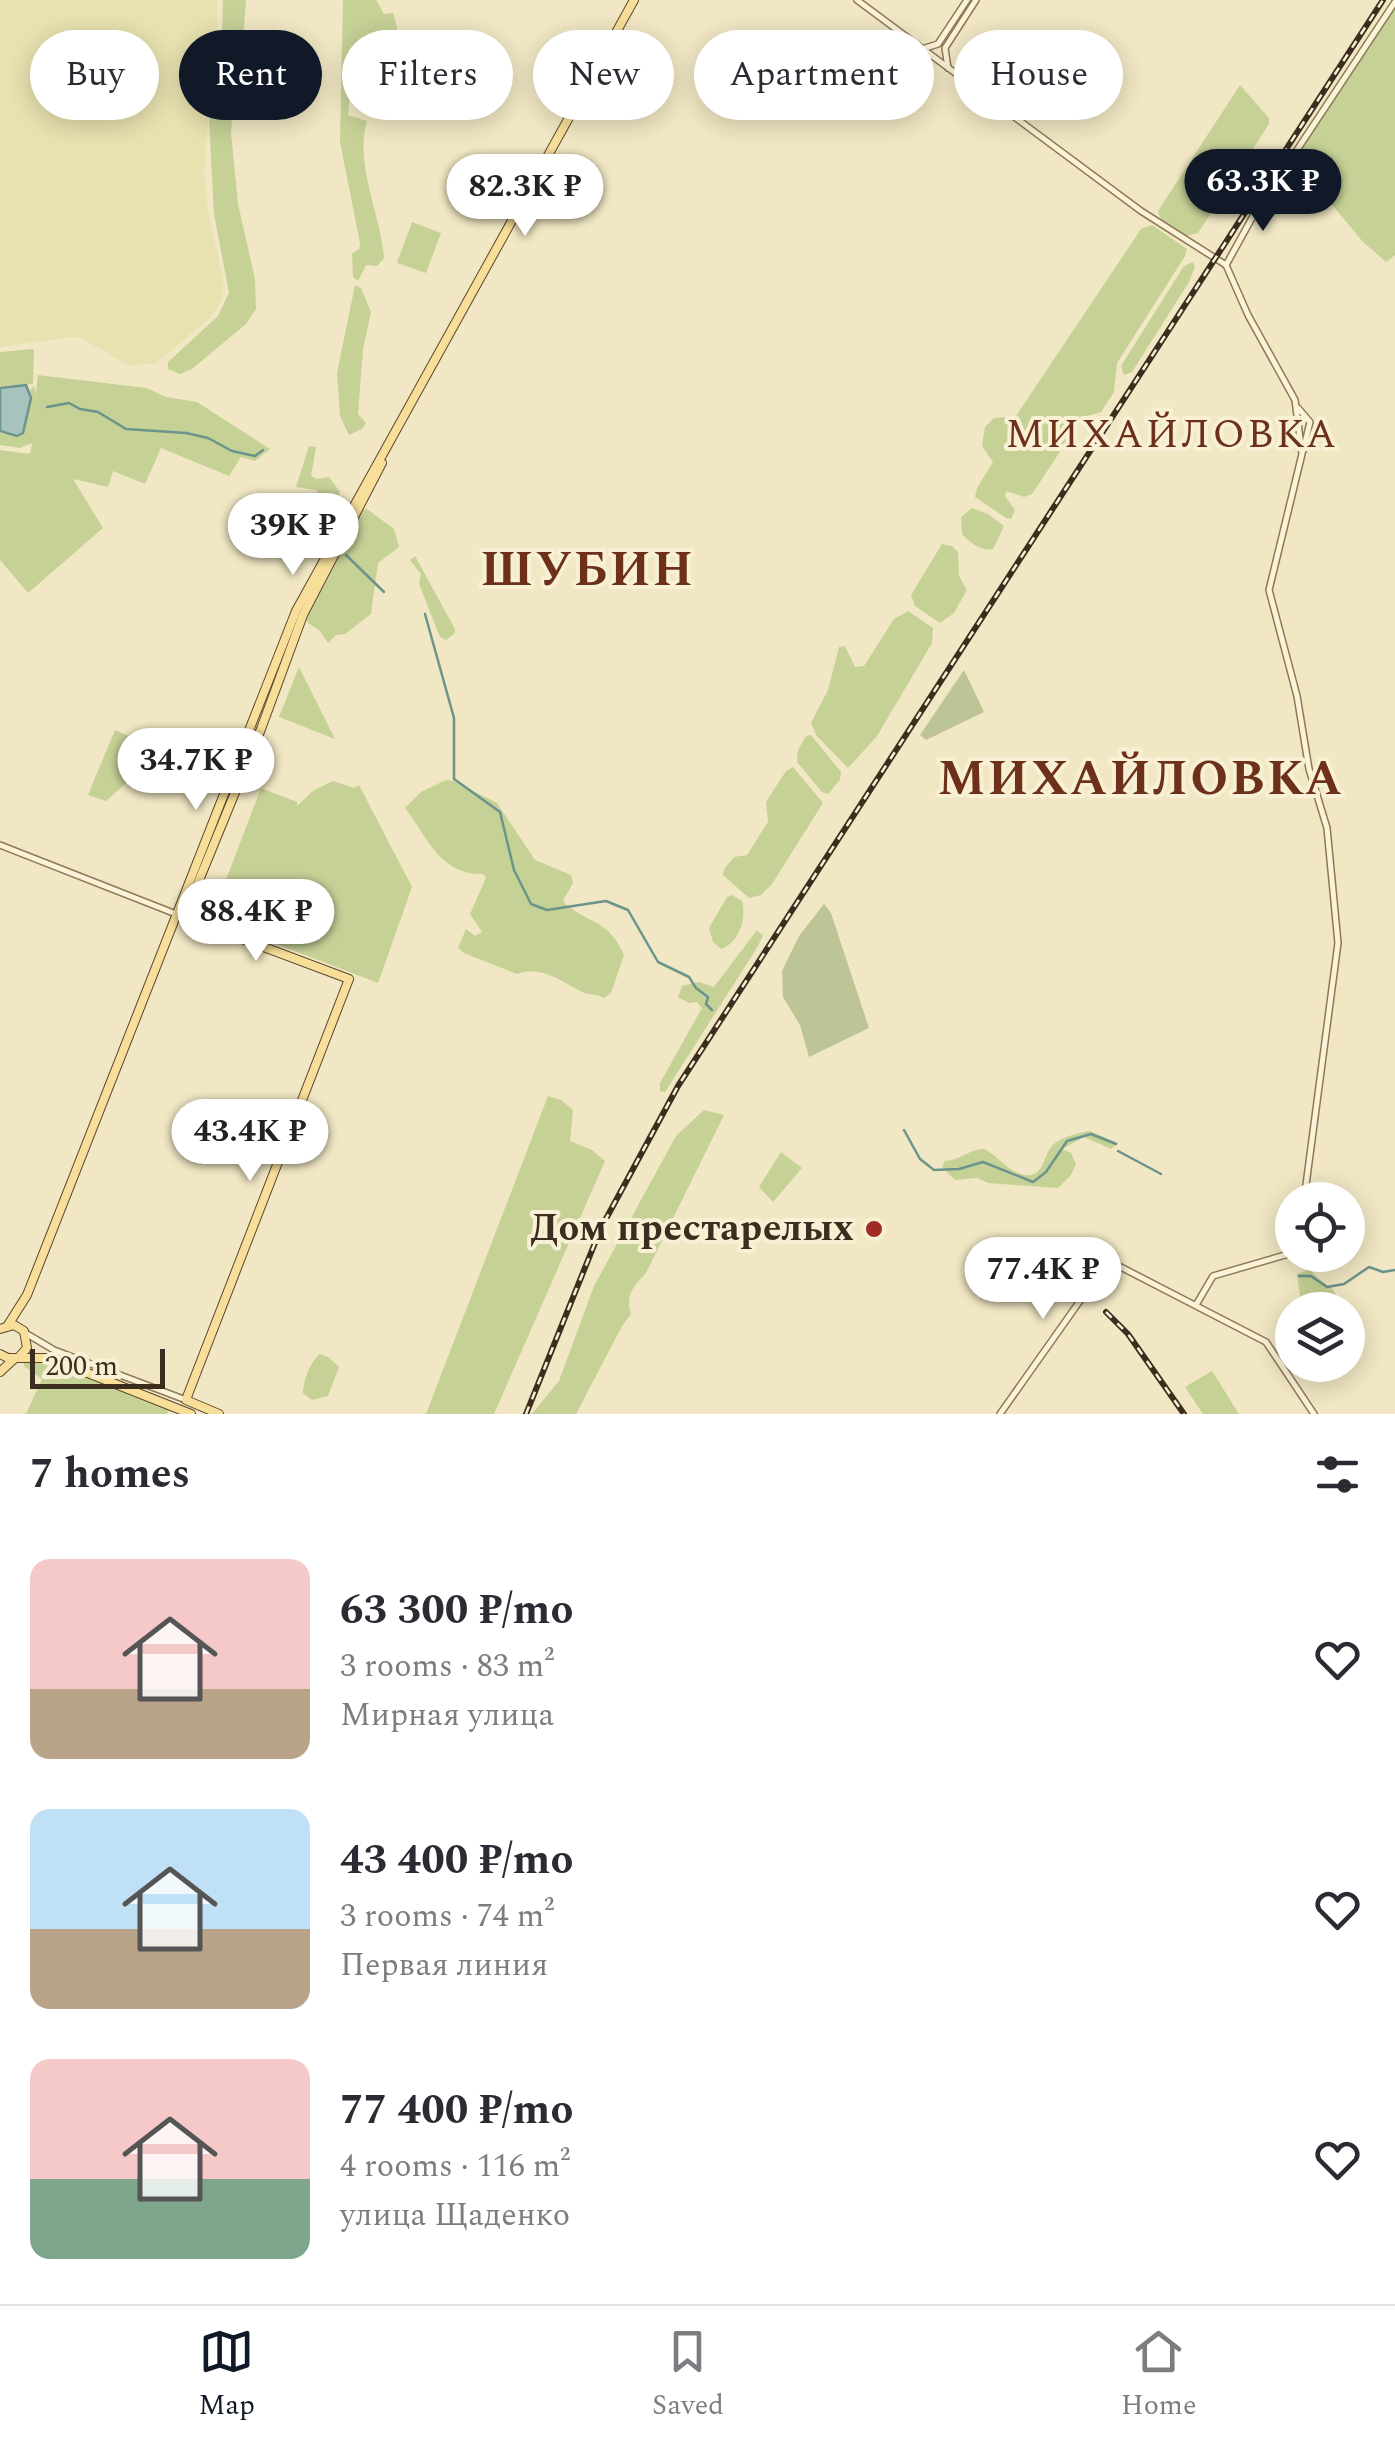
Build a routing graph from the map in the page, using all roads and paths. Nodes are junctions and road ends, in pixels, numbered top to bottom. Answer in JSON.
{"nodes":[{"id":1,"x":636,"y":0,"type":"edge"},
{"id":2,"x":856,"y":0,"type":"edge"},
{"id":3,"x":967,"y":0,"type":"edge"},
{"id":4,"x":976,"y":0,"type":"edge"},
{"id":5,"x":1395,"y":2,"type":"edge"},
{"id":6,"x":896,"y":30,"type":"edge"},
{"id":7,"x":942,"y":46,"type":"junction"},
{"id":8,"x":934,"y":47,"type":"edge"},
{"id":9,"x":934,"y":58,"type":"edge"},
{"id":10,"x":948,"y":68,"type":"junction"},
{"id":11,"x":1226,"y":265,"type":"junction"},
{"id":12,"x":1298,"y":408,"type":"junction"},
{"id":13,"x":1302,"y":454,"type":"junction"},
{"id":14,"x":372,"y":478,"type":"junction"},
{"id":15,"x":251,"y":725,"type":"junction"},
{"id":16,"x":262,"y":729,"type":"junction"},
{"id":17,"x":215,"y":829,"type":"junction"},
{"id":18,"x":0,"y":845,"type":"edge"},
{"id":19,"x":180,"y":915,"type":"junction"},
{"id":20,"x":1306,"y":1182,"type":"edge"},
{"id":21,"x":1275,"y":1258,"type":"edge"},
{"id":22,"x":1196,"y":1305,"type":"junction"},
{"id":23,"x":3,"y":1326,"type":"edge"},
{"id":24,"x":27,"y":1334,"type":"junction"},
{"id":25,"x":0,"y":1354,"type":"edge"},
{"id":26,"x":16,"y":1358,"type":"junction"},
{"id":27,"x":0,"y":1372,"type":"edge"},
{"id":28,"x":186,"y":1400,"type":"junction"},
{"id":29,"x":191,"y":1414,"type":"edge"},
{"id":30,"x":219,"y":1414,"type":"edge"},
{"id":31,"x":1000,"y":1414,"type":"edge"},
{"id":32,"x":1314,"y":1414,"type":"edge"}],
"edges":[{"from":1,"to":14,"type":"main road"},
{"from":2,"to":6,"type":"street"},
{"from":3,"to":7,"type":"street"},
{"from":4,"to":7,"type":"street"},
{"from":5,"to":11,"type":"street"},
{"from":7,"to":8,"type":"street"},
{"from":7,"to":10,"type":"street"},
{"from":9,"to":10,"type":"street"},
{"from":10,"to":11,"type":"street"},
{"from":11,"to":12,"type":"street"},
{"from":12,"to":13,"type":"street"},
{"from":12,"to":13,"type":"street"},
{"from":13,"to":20,"type":"street"},
{"from":14,"to":15,"type":"main road"},
{"from":14,"to":16,"type":"main road"},
{"from":15,"to":16,"type":"main road"},
{"from":15,"to":17,"type":"main road"},
{"from":16,"to":17,"type":"main road"},
{"from":17,"to":19,"type":"main road"},
{"from":18,"to":19,"type":"street"},
{"from":19,"to":23,"type":"main road"},
{"from":19,"to":28,"type":"main road"},
{"from":21,"to":22,"type":"street"},
{"from":22,"to":31,"type":"street"},
{"from":22,"to":32,"type":"street"},
{"from":23,"to":24,"type":"main road"},
{"from":24,"to":26,"type":"main road"},
{"from":24,"to":28,"type":"street"},
{"from":25,"to":26,"type":"main road"},
{"from":26,"to":27,"type":"main road"},
{"from":26,"to":29,"type":"main road"},
{"from":28,"to":30,"type":"main road"}]}
